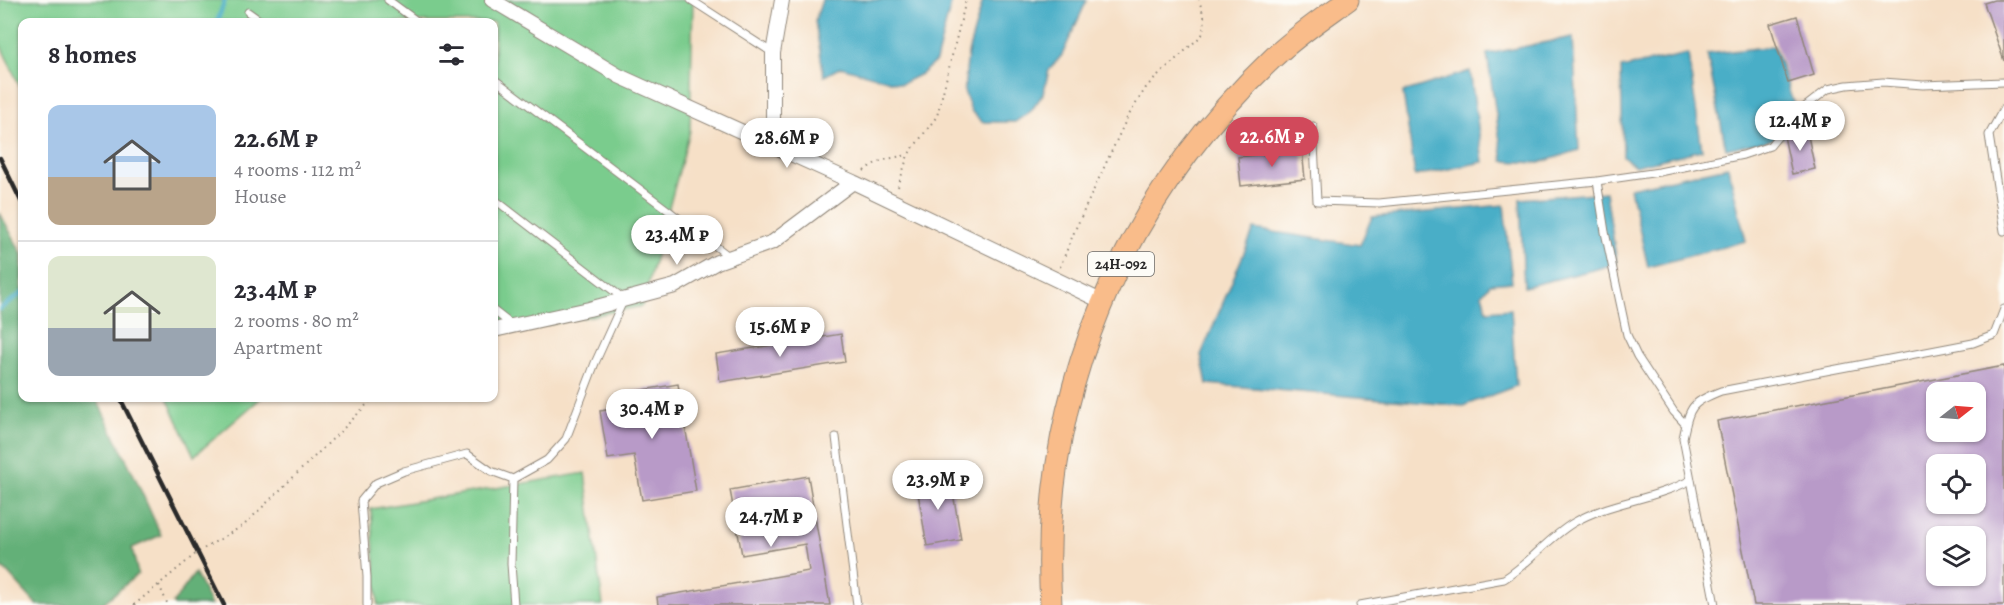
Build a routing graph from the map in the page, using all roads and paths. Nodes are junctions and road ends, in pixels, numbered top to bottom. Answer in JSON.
{"nodes":[{"id":1,"x":388,"y":0,"type":"edge"},
{"id":2,"x":492,"y":0,"type":"edge"},
{"id":3,"x":691,"y":0,"type":"edge"},
{"id":4,"x":782,"y":0,"type":"edge"},
{"id":5,"x":966,"y":0,"type":"edge"},
{"id":6,"x":1199,"y":0,"type":"edge"},
{"id":7,"x":1348,"y":0,"type":"edge"},
{"id":8,"x":248,"y":12,"type":"dead end"},
{"id":9,"x":256,"y":18,"type":"edge"},
{"id":10,"x":413,"y":18,"type":"edge"},
{"id":11,"x":773,"y":53,"type":"junction"},
{"id":12,"x":498,"y":82,"type":"edge"},
{"id":13,"x":2004,"y":82,"type":"edge"},
{"id":14,"x":2004,"y":108,"type":"edge"},
{"id":15,"x":1313,"y":126,"type":"dead end"},
{"id":16,"x":773,"y":146,"type":"junction"},
{"id":17,"x":908,"y":155,"type":"junction"},
{"id":18,"x":1597,"y":181,"type":"junction"},
{"id":19,"x":853,"y":182,"type":"junction"},
{"id":20,"x":498,"y":202,"type":"edge"},
{"id":21,"x":895,"y":202,"type":"junction"},
{"id":22,"x":2004,"y":231,"type":"edge"},
{"id":23,"x":730,"y":257,"type":"junction"},
{"id":24,"x":1058,"y":281,"type":"junction"},
{"id":25,"x":624,"y":299,"type":"junction"},
{"id":26,"x":1102,"y":302,"type":"junction"},
{"id":27,"x":2004,"y":309,"type":"edge"},
{"id":28,"x":498,"y":314,"type":"edge"},
{"id":29,"x":513,"y":326,"type":"junction"},
{"id":30,"x":498,"y":329,"type":"edge"},
{"id":31,"x":369,"y":402,"type":"edge"},
{"id":32,"x":1686,"y":425,"type":"junction"},
{"id":33,"x":836,"y":436,"type":"dead end"},
{"id":34,"x":513,"y":479,"type":"junction"},
{"id":35,"x":1691,"y":480,"type":"junction"},
{"id":36,"x":159,"y":585,"type":"junction"},
{"id":37,"x":134,"y":605,"type":"edge"},
{"id":38,"x":168,"y":605,"type":"edge"},
{"id":39,"x":367,"y":605,"type":"edge"},
{"id":40,"x":514,"y":605,"type":"edge"},
{"id":41,"x":857,"y":605,"type":"edge"},
{"id":42,"x":1051,"y":605,"type":"edge"},
{"id":43,"x":1360,"y":605,"type":"edge"},
{"id":44,"x":1715,"y":605,"type":"edge"}],
"edges":[{"from":1,"to":10,"type":"lane"},
{"from":2,"to":16,"type":"street"},
{"from":3,"to":11,"type":"lane"},
{"from":4,"to":11,"type":"street"},
{"from":5,"to":17,"type":"path"},
{"from":6,"to":24,"type":"path"},
{"from":7,"to":26,"type":"main road","number":"24Н-092"},
{"from":8,"to":9,"type":"lane"},
{"from":11,"to":16,"type":"street"},
{"from":12,"to":23,"type":"lane"},
{"from":13,"to":18,"type":"lane"},
{"from":14,"to":22,"type":"lane"},
{"from":15,"to":18,"type":"lane"},
{"from":16,"to":19,"type":"street"},
{"from":17,"to":19,"type":"path"},
{"from":17,"to":21,"type":"path"},
{"from":18,"to":32,"type":"lane"},
{"from":19,"to":21,"type":"street"},
{"from":19,"to":23,"type":"street"},
{"from":20,"to":25,"type":"lane"},
{"from":21,"to":24,"type":"street"},
{"from":23,"to":25,"type":"street"},
{"from":24,"to":26,"type":"street"},
{"from":25,"to":29,"type":"street"},
{"from":25,"to":34,"type":"lane"},
{"from":26,"to":42,"type":"main road","number":"24Н-092"},
{"from":27,"to":32,"type":"lane"},
{"from":28,"to":29,"type":"lane"},
{"from":29,"to":30,"type":"street"},
{"from":31,"to":36,"type":"path"},
{"from":32,"to":35,"type":"lane"},
{"from":33,"to":41,"type":"lane"},
{"from":34,"to":39,"type":"lane"},
{"from":34,"to":40,"type":"lane"},
{"from":35,"to":43,"type":"lane"},
{"from":35,"to":44,"type":"lane"},
{"from":36,"to":37,"type":"path"},
{"from":36,"to":38,"type":"path"}]}
